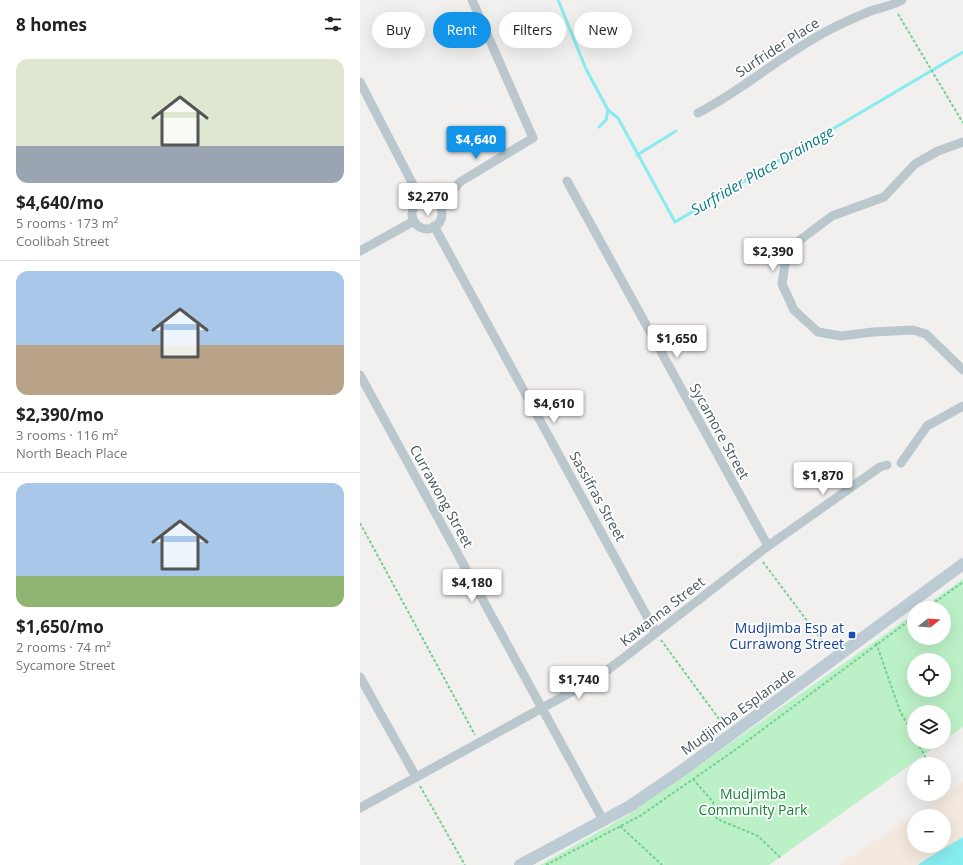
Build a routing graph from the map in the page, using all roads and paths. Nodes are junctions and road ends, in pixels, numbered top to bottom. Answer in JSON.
{"nodes":[{"id":1,"x":472,"y":0,"type":"edge"},
{"id":2,"x":887,"y":0,"type":"edge"},
{"id":3,"x":902,"y":0,"type":"edge"},
{"id":4,"x":873,"y":10,"type":"junction"},
{"id":5,"x":898,"y":14,"type":"dead end"},
{"id":6,"x":360,"y":83,"type":"edge"},
{"id":7,"x":698,"y":113,"type":"dead end"},
{"id":8,"x":963,"y":123,"type":"edge"},
{"id":9,"x":963,"y":142,"type":"edge"},
{"id":10,"x":567,"y":181,"type":"dead end"},
{"id":11,"x":420,"y":200,"type":"junction"},
{"id":12,"x":439,"y":206,"type":"junction"},
{"id":13,"x":414,"y":221,"type":"junction"},
{"id":14,"x":434,"y":226,"type":"junction"},
{"id":15,"x":360,"y":251,"type":"edge"},
{"id":16,"x":963,"y":370,"type":"edge"},
{"id":17,"x":360,"y":375,"type":"edge"},
{"id":18,"x":963,"y":406,"type":"edge"},
{"id":19,"x":901,"y":463,"type":"dead end"},
{"id":20,"x":887,"y":465,"type":"dead end"},
{"id":21,"x":360,"y":523,"type":"edge"},
{"id":22,"x":768,"y":546,"type":"junction"},
{"id":23,"x":758,"y":554,"type":"junction"},
{"id":24,"x":963,"y":564,"type":"edge"},
{"id":25,"x":963,"y":582,"type":"edge"},
{"id":26,"x":937,"y":601,"type":"edge"},
{"id":27,"x":656,"y":633,"type":"junction"},
{"id":28,"x":870,"y":633,"type":"junction"},
{"id":29,"x":836,"y":658,"type":"junction"},
{"id":30,"x":360,"y":677,"type":"edge"},
{"id":31,"x":542,"y":708,"type":"junction"},
{"id":32,"x":907,"y":724,"type":"edge"},
{"id":33,"x":731,"y":735,"type":"junction"},
{"id":34,"x":480,"y":742,"type":"junction"},
{"id":35,"x":684,"y":769,"type":"junction"},
{"id":36,"x":416,"y":777,"type":"junction"},
{"id":37,"x":360,"y":808,"type":"edge"},
{"id":38,"x":607,"y":818,"type":"junction"},
{"id":39,"x":781,"y":858,"type":"dead end"},
{"id":40,"x":465,"y":865,"type":"edge"},
{"id":41,"x":520,"y":865,"type":"edge"},
{"id":42,"x":662,"y":865,"type":"edge"}],
"edges":[{"from":1,"to":12,"type":"street"},
{"from":2,"to":4,"type":"street","name":"Surfrider Place"},
{"from":3,"to":4,"type":"street","name":"Surfrider Place"},
{"from":4,"to":7,"type":"street","name":"Surfrider Place"},
{"from":5,"to":8,"type":"path"},
{"from":6,"to":11,"type":"street"},
{"from":9,"to":16,"type":"street"},
{"from":10,"to":22,"type":"street","name":"Sycamore Street"},
{"from":11,"to":12,"type":"street"},
{"from":11,"to":13,"type":"street"},
{"from":12,"to":14,"type":"street"},
{"from":13,"to":14,"type":"street"},
{"from":13,"to":15,"type":"street"},
{"from":14,"to":27,"type":"street","name":"Sassifras Street"},
{"from":17,"to":31,"type":"street","name":"Currawong Street"},
{"from":18,"to":19,"type":"street"},
{"from":20,"to":22,"type":"street","name":"Kawanna Street"},
{"from":21,"to":34,"type":"path"},
{"from":22,"to":23,"type":"street","name":"Kawanna Street"},
{"from":23,"to":27,"type":"street","name":"Kawanna Street"},
{"from":23,"to":29,"type":"path"},
{"from":24,"to":28,"type":"street","name":"Mudjimba Esplanade"},
{"from":25,"to":26,"type":"path"},
{"from":27,"to":31,"type":"street","name":"Kawanna Street"},
{"from":27,"to":33,"type":"path"},
{"from":28,"to":29,"type":"street","name":"Mudjimba Esplanade"},
{"from":28,"to":32,"type":"path"},
{"from":29,"to":33,"type":"street","name":"Mudjimba Esplanade"},
{"from":30,"to":36,"type":"street"},
{"from":31,"to":34,"type":"street","name":"Kawanna Street"},
{"from":31,"to":38,"type":"street","name":"Currawong Street"},
{"from":33,"to":35,"type":"street","name":"Mudjimba Esplanade"},
{"from":34,"to":36,"type":"street","name":"Kawanna Street"},
{"from":35,"to":38,"type":"street","name":"Mudjimba Esplanade"},
{"from":35,"to":39,"type":"path"},
{"from":36,"to":37,"type":"street","name":"Kawanna Street"},
{"from":36,"to":40,"type":"path"},
{"from":38,"to":41,"type":"street","name":"Mudjimba Esplanade"},
{"from":38,"to":42,"type":"path"}]}
